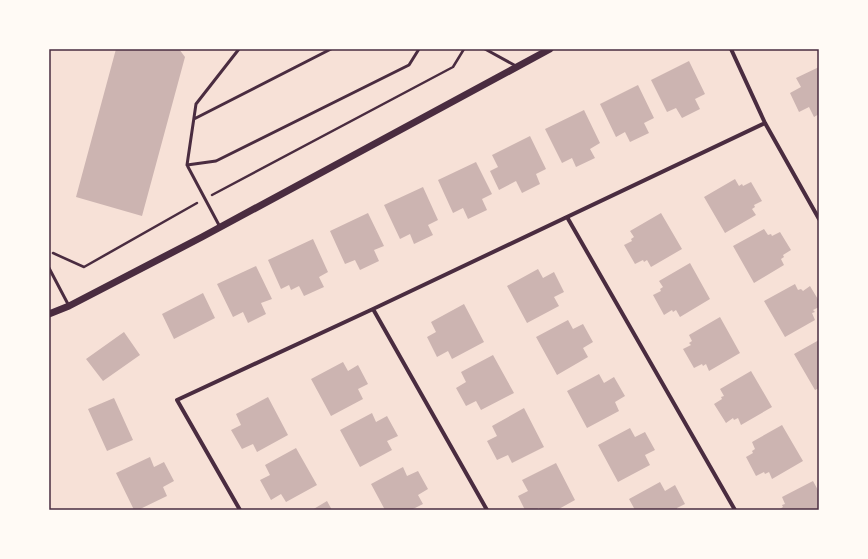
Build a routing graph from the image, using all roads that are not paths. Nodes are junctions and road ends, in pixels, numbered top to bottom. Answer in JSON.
{"nodes":[{"id":1,"x":238,"y":49,"type":"edge"},
{"id":2,"x":331,"y":49,"type":"edge"},
{"id":3,"x":419,"y":49,"type":"edge"},
{"id":4,"x":485,"y":49,"type":"edge"},
{"id":5,"x":550,"y":49,"type":"edge"},
{"id":6,"x":731,"y":49,"type":"edge"},
{"id":7,"x":517,"y":66,"type":"junction"},
{"id":8,"x":194,"y":119,"type":"junction"},
{"id":9,"x":765,"y":123,"type":"junction"},
{"id":10,"x":187,"y":165,"type":"junction"},
{"id":11,"x":567,"y":217,"type":"junction"},
{"id":12,"x":819,"y":220,"type":"edge"},
{"id":13,"x":220,"y":227,"type":"junction"},
{"id":14,"x":49,"y":268,"type":"edge"},
{"id":15,"x":69,"y":306,"type":"junction"},
{"id":16,"x":373,"y":309,"type":"junction"},
{"id":17,"x":49,"y":314,"type":"edge"},
{"id":18,"x":240,"y":510,"type":"edge"},
{"id":19,"x":488,"y":510,"type":"edge"},
{"id":20,"x":735,"y":510,"type":"edge"}],
"edges":[{"from":1,"to":8,"type":"lane"},
{"from":2,"to":8,"type":"lane"},
{"from":3,"to":10,"type":"lane"},
{"from":4,"to":7,"type":"lane"},
{"from":5,"to":7,"type":"street"},
{"from":6,"to":9,"type":"street"},
{"from":7,"to":13,"type":"street"},
{"from":8,"to":10,"type":"lane"},
{"from":9,"to":11,"type":"street"},
{"from":9,"to":12,"type":"street"},
{"from":10,"to":13,"type":"lane"},
{"from":11,"to":16,"type":"street"},
{"from":11,"to":20,"type":"street"},
{"from":13,"to":15,"type":"street"},
{"from":14,"to":15,"type":"lane"},
{"from":15,"to":17,"type":"street"},
{"from":16,"to":18,"type":"street"},
{"from":16,"to":19,"type":"street"}]}
